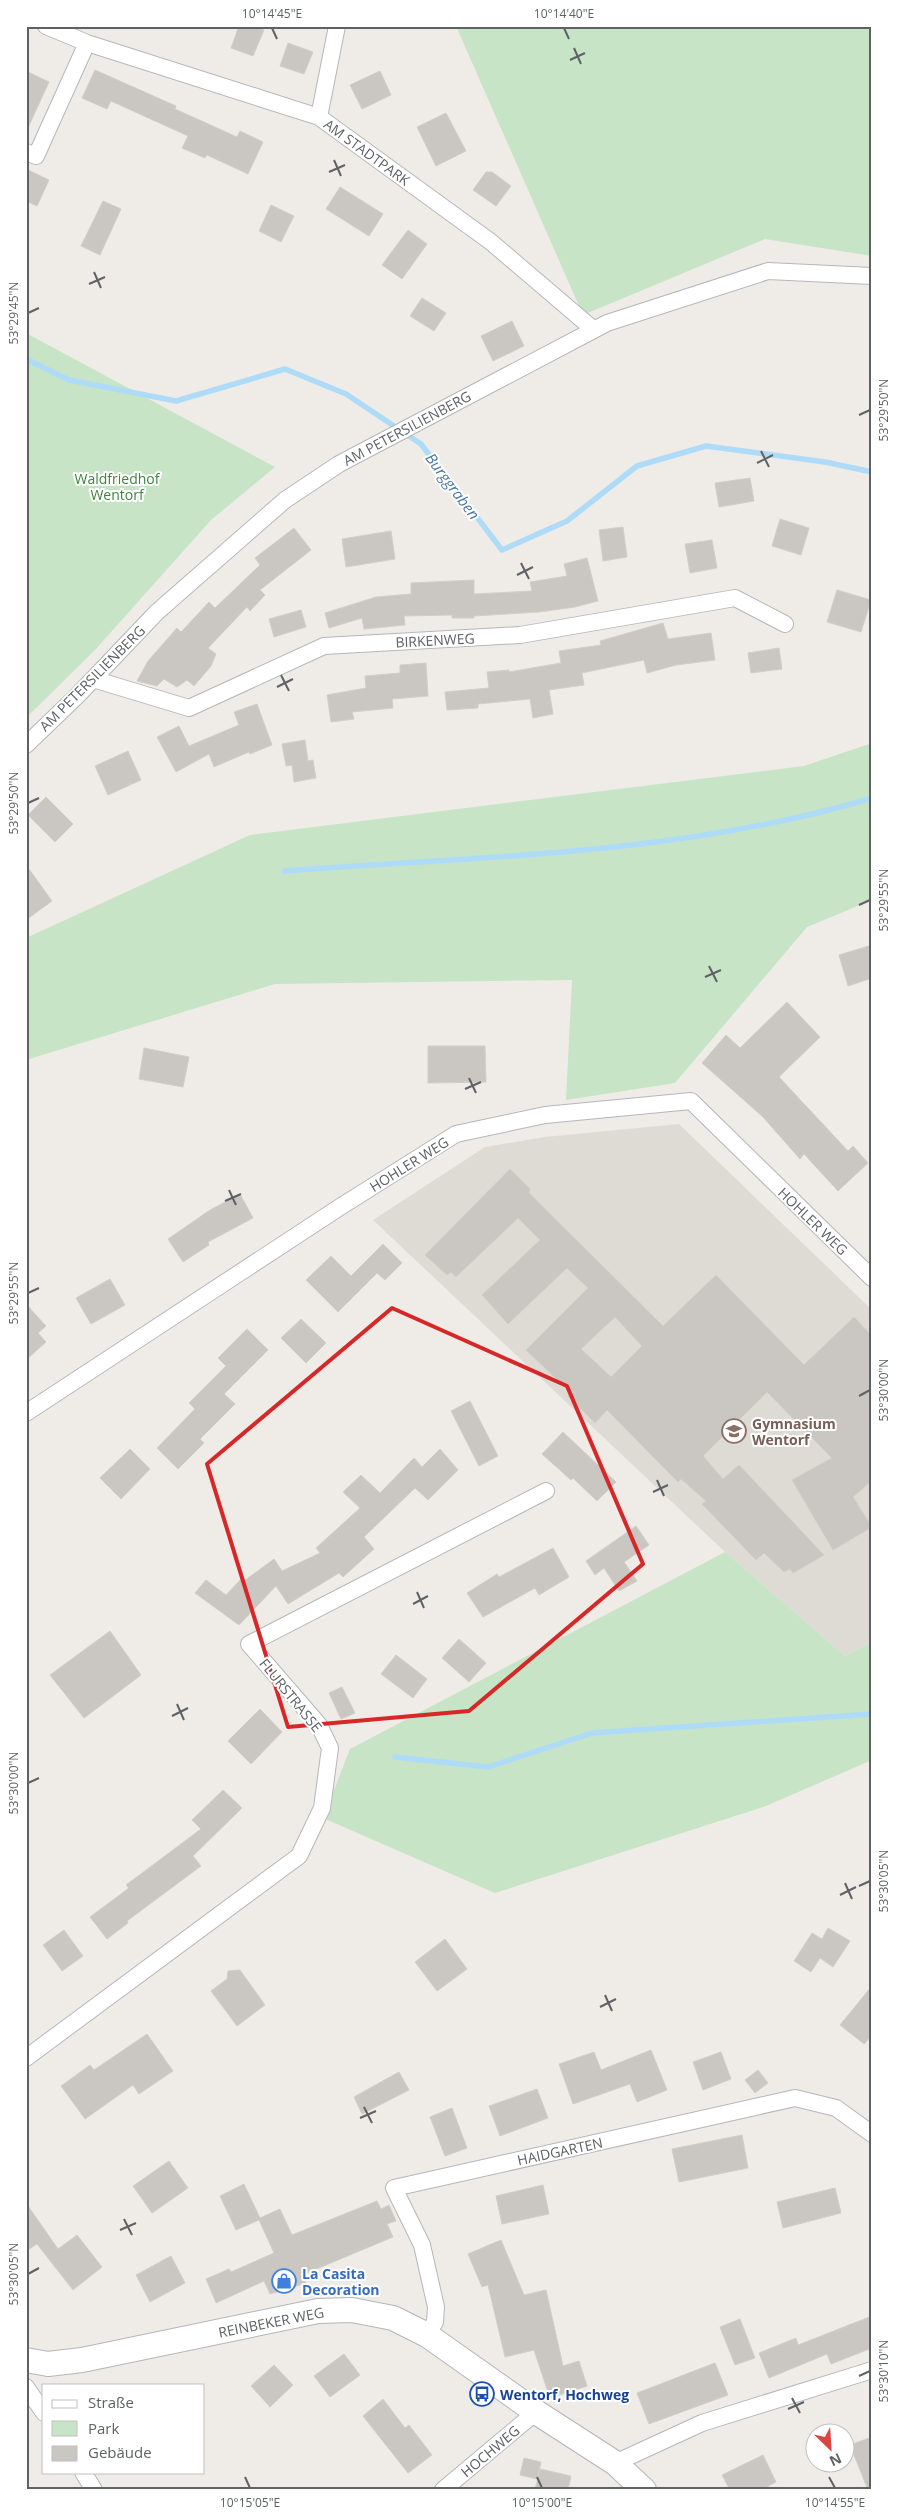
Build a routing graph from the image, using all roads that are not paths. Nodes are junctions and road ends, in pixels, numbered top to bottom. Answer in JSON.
{"nodes":[{"id":1,"x":46,"y":26,"type":"edge"},
{"id":2,"x":337,"y":26,"type":"edge"},
{"id":3,"x":87,"y":43,"type":"junction"},
{"id":4,"x":319,"y":117,"type":"junction"},
{"id":5,"x":26,"y":152,"type":"edge"},
{"id":6,"x":872,"y":276,"type":"edge"},
{"id":7,"x":593,"y":329,"type":"junction"},
{"id":8,"x":784,"y":624,"type":"dead end"},
{"id":9,"x":93,"y":679,"type":"junction"},
{"id":10,"x":26,"y":745,"type":"edge"},
{"id":11,"x":872,"y":1278,"type":"edge"},
{"id":12,"x":26,"y":1413,"type":"edge"},
{"id":13,"x":546,"y":1491,"type":"dead end"},
{"id":14,"x":26,"y":2058,"type":"edge"},
{"id":15,"x":872,"y":2134,"type":"edge"},
{"id":16,"x":428,"y":2334,"type":"junction"},
{"id":17,"x":26,"y":2360,"type":"edge"},
{"id":18,"x":872,"y":2370,"type":"edge"},
{"id":19,"x":26,"y":2387,"type":"edge"},
{"id":20,"x":42,"y":2410,"type":"edge"},
{"id":21,"x":536,"y":2412,"type":"junction"},
{"id":22,"x":615,"y":2462,"type":"junction"},
{"id":23,"x":84,"y":2474,"type":"edge"},
{"id":24,"x":94,"y":2490,"type":"edge"},
{"id":25,"x":444,"y":2490,"type":"edge"},
{"id":26,"x":644,"y":2490,"type":"edge"}],
"edges":[{"from":1,"to":3,"type":"street","name":"AM STADTPARK"},
{"from":2,"to":4,"type":"street"},
{"from":3,"to":4,"type":"street","name":"AM STADTPARK"},
{"from":3,"to":5,"type":"street"},
{"from":4,"to":7,"type":"street","name":"AM STADTPARK"},
{"from":6,"to":7,"type":"street","name":"AM PETERSILIENBERG"},
{"from":7,"to":9,"type":"street","name":"AM PETERSILIENBERG"},
{"from":8,"to":9,"type":"street","name":"BIRKENWEG"},
{"from":9,"to":10,"type":"street","name":"AM PETERSILIENBERG"},
{"from":11,"to":12,"type":"street","name":"HOHLER WEG"},
{"from":13,"to":14,"type":"street","name":"FLURSTRASSE"},
{"from":15,"to":16,"type":"street","name":"HAIDGARTEN"},
{"from":16,"to":17,"type":"main road","name":"REINBEKER WEG"},
{"from":16,"to":21,"type":"main road","name":"REINBEKER WEG"},
{"from":18,"to":22,"type":"street"},
{"from":19,"to":20,"type":"street"},
{"from":21,"to":22,"type":"main road","name":"REINBEKER WEG"},
{"from":21,"to":25,"type":"street","name":"HOCHWEG"},
{"from":22,"to":26,"type":"main road","name":"REINBEKER WEG"},
{"from":23,"to":24,"type":"street"}]}
